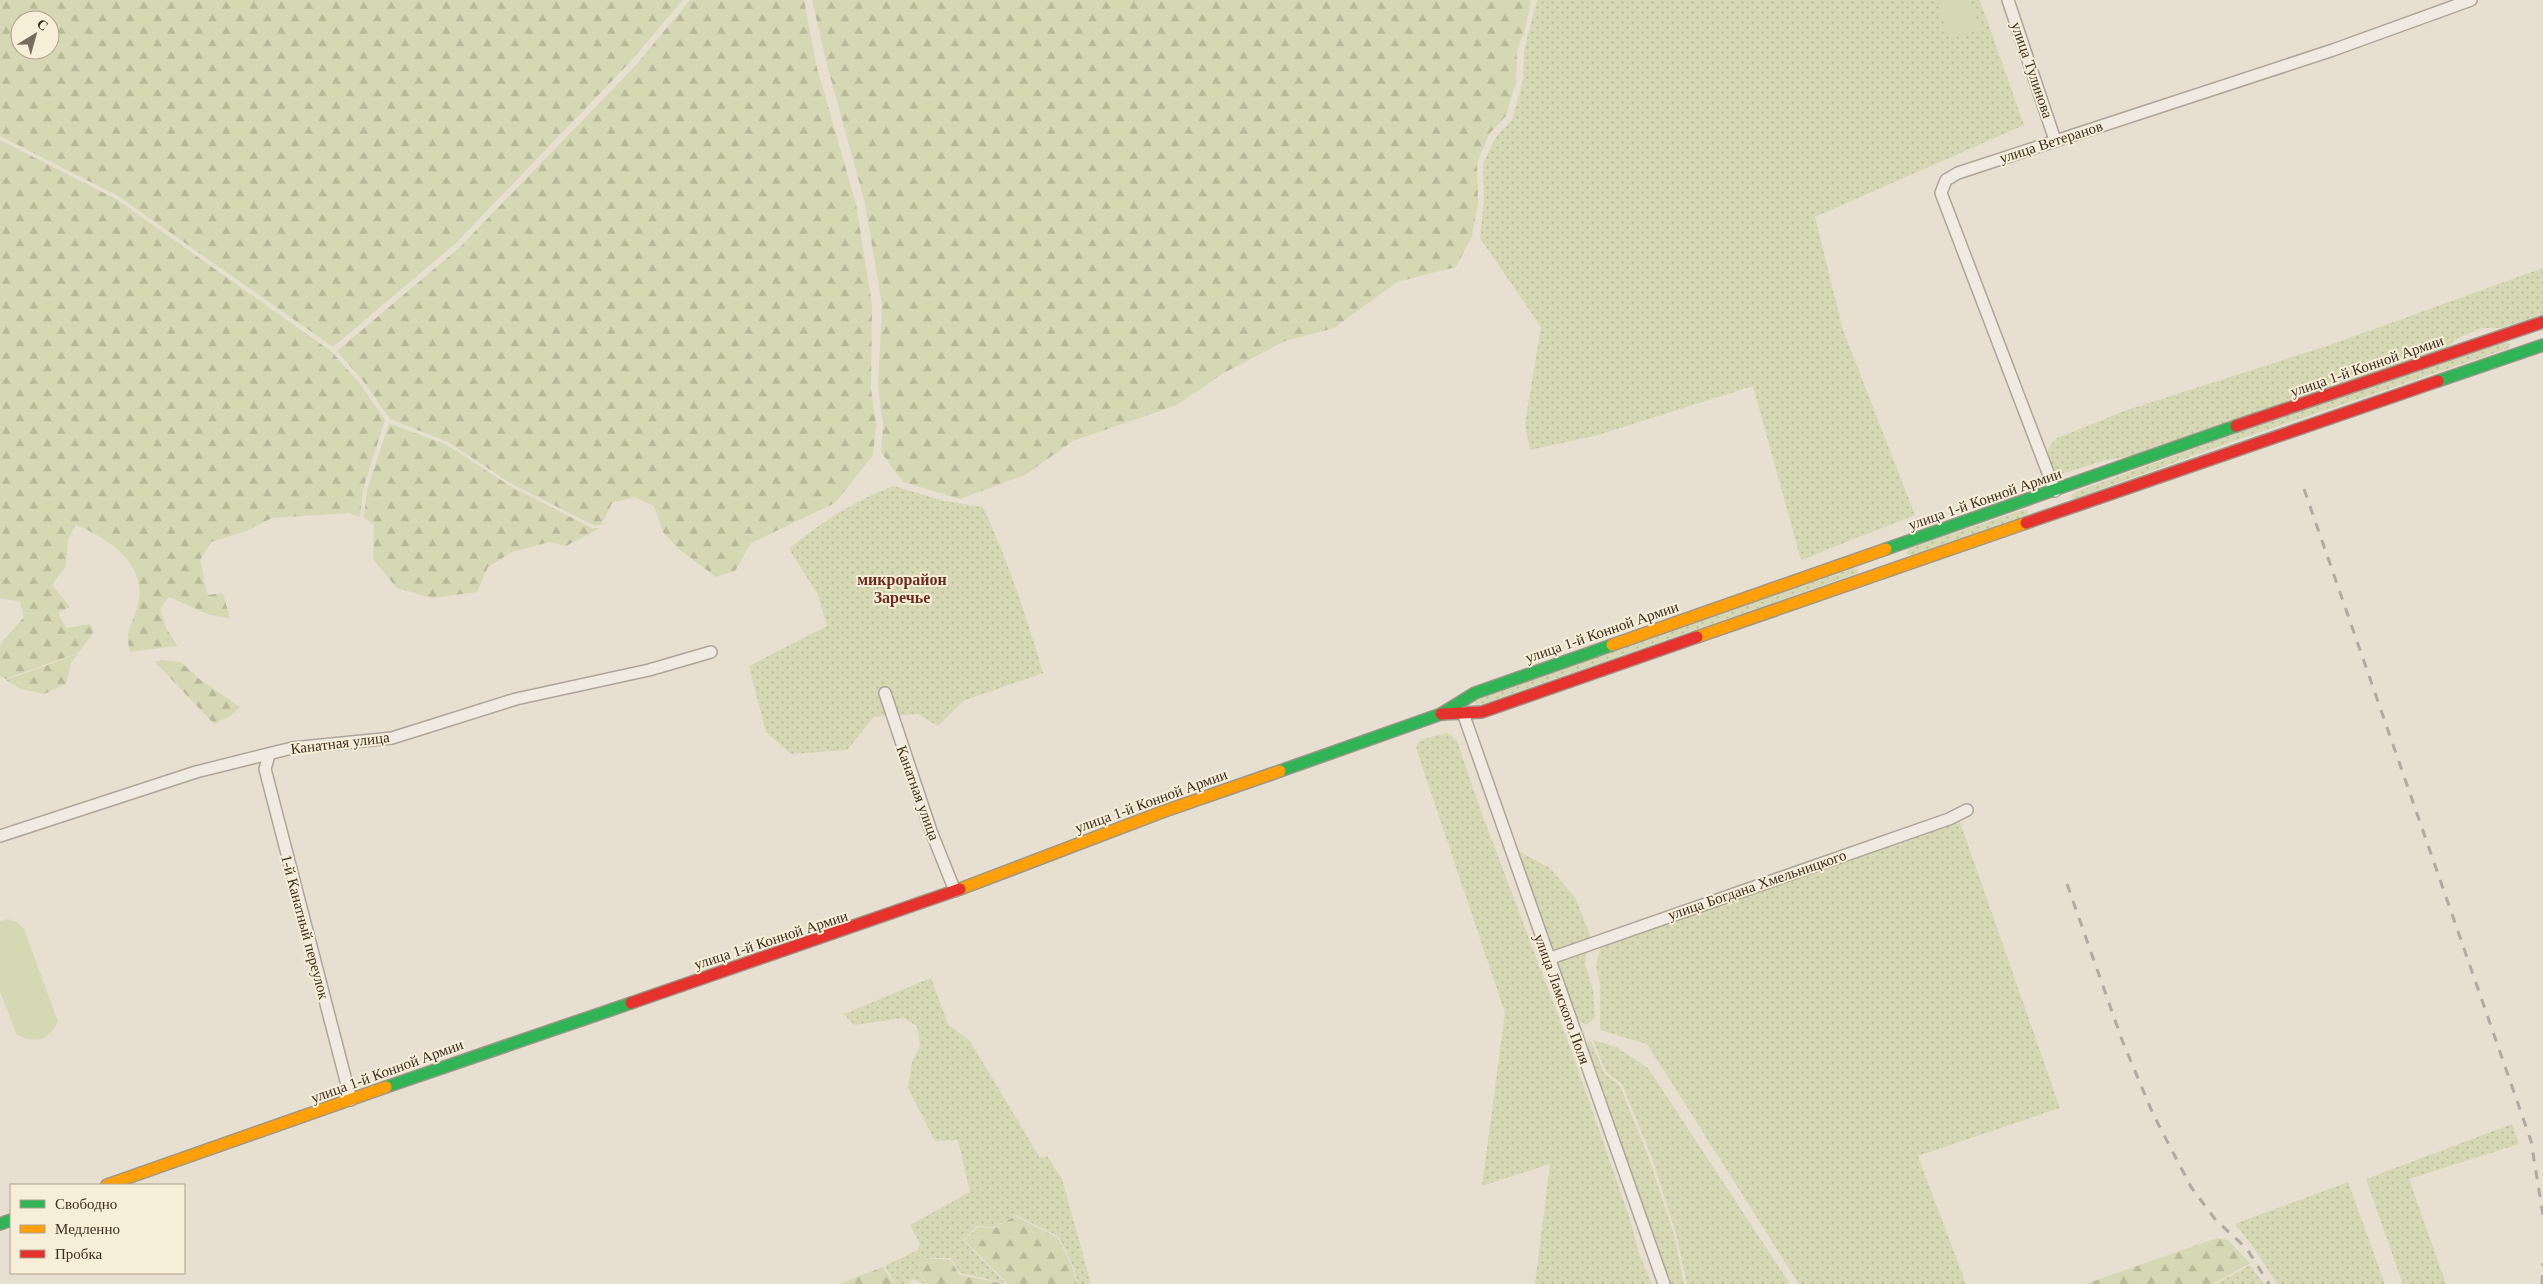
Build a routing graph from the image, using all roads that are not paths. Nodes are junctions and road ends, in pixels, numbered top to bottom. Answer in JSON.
{"nodes":[{"id":1,"x":2008,"y":0,"type":"edge"},
{"id":2,"x":2471,"y":0,"type":"edge"},
{"id":3,"x":2055,"y":140,"type":"junction"},
{"id":4,"x":2543,"y":322,"type":"edge"},
{"id":5,"x":2528,"y":327,"type":"junction"},
{"id":6,"x":2539,"y":346,"type":"edge"},
{"id":7,"x":2052,"y":492,"type":"junction"},
{"id":8,"x":2057,"y":513,"type":"junction"},
{"id":9,"x":1881,"y":550,"type":"junction"},
{"id":10,"x":1889,"y":572,"type":"junction"},
{"id":11,"x":711,"y":652,"type":"dead end"},
{"id":12,"x":885,"y":693,"type":"dead end"},
{"id":13,"x":1463,"y":713,"type":"junction"},
{"id":14,"x":1441,"y":714,"type":"junction"},
{"id":15,"x":269,"y":754,"type":"junction"},
{"id":16,"x":1966,"y":810,"type":"dead end"},
{"id":17,"x":0,"y":836,"type":"edge"},
{"id":18,"x":955,"y":891,"type":"junction"},
{"id":19,"x":1548,"y":959,"type":"junction"},
{"id":20,"x":351,"y":1100,"type":"junction"},
{"id":21,"x":110,"y":1184,"type":"edge"},
{"id":22,"x":1664,"y":1284,"type":"edge"}],
"edges":[{"from":1,"to":3,"type":"street","name":"улица Тулинова"},
{"from":2,"to":3,"type":"street","name":"улица Ветеранов"},
{"from":3,"to":7,"type":"street","name":"улица Ветеранов"},
{"from":4,"to":5,"type":"main road","name":"улица 1-й Конной Армии"},
{"from":5,"to":6,"type":"main road"},
{"from":5,"to":7,"type":"main road","name":"улица 1-й Конной Армии"},
{"from":6,"to":8,"type":"main road","name":"улица 1-й Конной Армии"},
{"from":7,"to":8,"type":"main road"},
{"from":7,"to":9,"type":"main road","name":"улица 1-й Конной Армии"},
{"from":8,"to":10,"type":"main road","name":"улица 1-й Конной Армии"},
{"from":9,"to":10,"type":"main road"},
{"from":9,"to":14,"type":"main road","name":"улица 1-й Конной Армии"},
{"from":10,"to":13,"type":"main road","name":"улица 1-й Конной Армии"},
{"from":11,"to":15,"type":"street","name":"Канатная улица"},
{"from":12,"to":18,"type":"street","name":"Канатная улица"},
{"from":13,"to":14,"type":"main road","name":"улица 1-й Конной Армии"},
{"from":13,"to":19,"type":"street","name":"улица Ламского Поля"},
{"from":14,"to":18,"type":"main road","name":"улица 1-й Конной Армии"},
{"from":15,"to":17,"type":"street","name":"Канатная улица"},
{"from":15,"to":20,"type":"street","name":"1-й Канатный переулок"},
{"from":16,"to":19,"type":"street","name":"улица Богдана Хмельницкого"},
{"from":18,"to":20,"type":"main road","name":"улица 1-й Конной Армии"},
{"from":19,"to":22,"type":"street","name":"улица Ламского Поля"},
{"from":20,"to":21,"type":"main road","name":"улица 1-й Конной Армии"}]}
